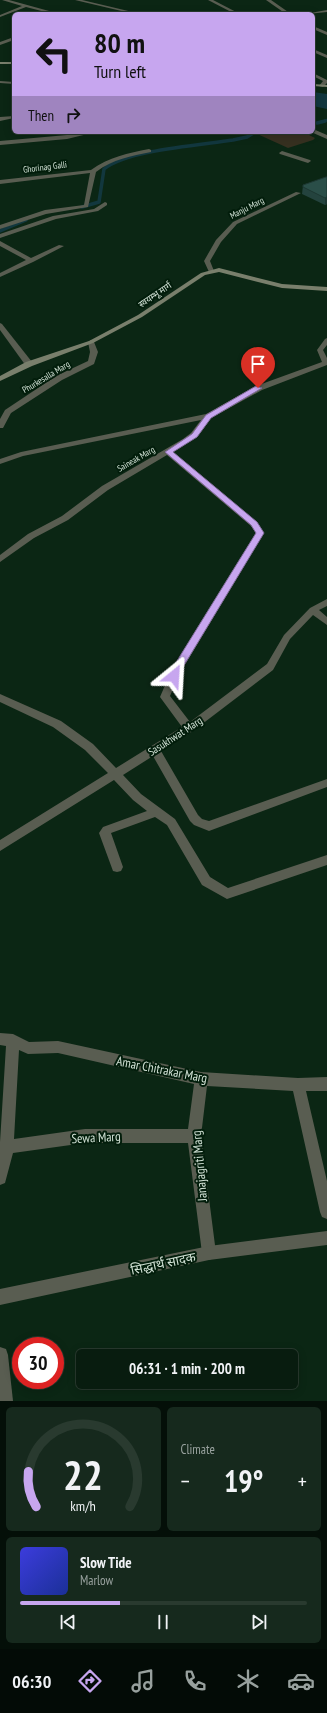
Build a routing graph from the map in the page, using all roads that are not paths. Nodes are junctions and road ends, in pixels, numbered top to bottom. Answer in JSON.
{"nodes":[{"id":1,"x":4,"y":0,"type":"edge"},
{"id":2,"x":77,"y":0,"type":"edge"},
{"id":3,"x":210,"y":0,"type":"edge"},
{"id":4,"x":268,"y":0,"type":"edge"},
{"id":5,"x":25,"y":6,"type":"junction"},
{"id":6,"x":327,"y":11,"type":"edge"},
{"id":7,"x":50,"y":12,"type":"edge"},
{"id":8,"x":130,"y":12,"type":"edge"},
{"id":9,"x":234,"y":12,"type":"edge"},
{"id":10,"x":286,"y":12,"type":"edge"},
{"id":11,"x":315,"y":13,"type":"edge"},
{"id":12,"x":0,"y":16,"type":"edge"},
{"id":13,"x":315,"y":28,"type":"edge"},
{"id":14,"x":327,"y":34,"type":"edge"},
{"id":15,"x":12,"y":39,"type":"edge"},
{"id":16,"x":0,"y":44,"type":"edge"},
{"id":17,"x":12,"y":46,"type":"edge"},
{"id":18,"x":315,"y":51,"type":"edge"},
{"id":19,"x":327,"y":57,"type":"edge"},
{"id":20,"x":0,"y":63,"type":"edge"},
{"id":21,"x":12,"y":63,"type":"edge"},
{"id":22,"x":315,"y":75,"type":"edge"},
{"id":23,"x":0,"y":82,"type":"edge"},
{"id":24,"x":12,"y":82,"type":"edge"},
{"id":25,"x":324,"y":86,"type":"edge"},
{"id":26,"x":12,"y":117,"type":"edge"},
{"id":27,"x":0,"y":119,"type":"edge"},
{"id":28,"x":315,"y":132,"type":"edge"},
{"id":29,"x":83,"y":134,"type":"edge"},
{"id":30,"x":327,"y":137,"type":"edge"},
{"id":31,"x":0,"y":143,"type":"edge"},
{"id":32,"x":149,"y":151,"type":"dead end"},
{"id":33,"x":282,"y":153,"type":"dead end"},
{"id":34,"x":308,"y":161,"type":"dead end"},
{"id":35,"x":93,"y":171,"type":"junction"},
{"id":36,"x":1,"y":180,"type":"edge"},
{"id":37,"x":298,"y":193,"type":"dead end"},
{"id":38,"x":105,"y":204,"type":"dead end"},
{"id":39,"x":0,"y":219,"type":"edge"},
{"id":40,"x":6,"y":224,"type":"junction"},
{"id":41,"x":0,"y":227,"type":"edge"},
{"id":42,"x":0,"y":236,"type":"edge"},
{"id":43,"x":0,"y":243,"type":"edge"},
{"id":44,"x":61,"y":246,"type":"dead end"},
{"id":45,"x":31,"y":261,"type":"junction"},
{"id":46,"x":211,"y":271,"type":"junction"},
{"id":47,"x":0,"y":275,"type":"edge"},
{"id":48,"x":327,"y":289,"type":"edge"},
{"id":49,"x":0,"y":325,"type":"edge"},
{"id":50,"x":327,"y":340,"type":"edge"},
{"id":51,"x":91,"y":342,"type":"junction"},
{"id":52,"x":327,"y":363,"type":"edge"},
{"id":53,"x":29,"y":364,"type":"junction"},
{"id":54,"x":0,"y":379,"type":"edge"},
{"id":55,"x":208,"y":416,"type":"junction"},
{"id":56,"x":0,"y":426,"type":"edge"},
{"id":57,"x":168,"y":452,"type":"junction"},
{"id":58,"x":0,"y":462,"type":"edge"},
{"id":59,"x":0,"y":559,"type":"edge"},
{"id":60,"x":327,"y":602,"type":"edge"},
{"id":61,"x":313,"y":610,"type":"junction"},
{"id":62,"x":327,"y":622,"type":"edge"},
{"id":63,"x":0,"y":698,"type":"edge"},
{"id":64,"x":189,"y":728,"type":"junction"},
{"id":65,"x":155,"y":749,"type":"junction"},
{"id":66,"x":116,"y":775,"type":"junction"},
{"id":67,"x":327,"y":783,"type":"edge"},
{"id":68,"x":156,"y":812,"type":"junction"},
{"id":69,"x":0,"y":846,"type":"edge"},
{"id":70,"x":327,"y":860,"type":"edge"},
{"id":71,"x":117,"y":867,"type":"dead end"},
{"id":72,"x":7,"y":1040,"type":"edge"},
{"id":73,"x":202,"y":1079,"type":"junction"},
{"id":74,"x":327,"y":1084,"type":"edge"},
{"id":75,"x":298,"y":1085,"type":"junction"},
{"id":76,"x":194,"y":1136,"type":"junction"},
{"id":77,"x":4,"y":1148,"type":"edge"},
{"id":78,"x":0,"y":1178,"type":"edge"},
{"id":79,"x":327,"y":1212,"type":"edge"},
{"id":80,"x":327,"y":1238,"type":"edge"},
{"id":81,"x":209,"y":1253,"type":"junction"},
{"id":82,"x":0,"y":1297,"type":"edge"},
{"id":83,"x":0,"y":1355,"type":"edge"},
{"id":84,"x":5,"y":1401,"type":"edge"}],
"edges":[{"from":1,"to":5,"type":"street"},
{"from":2,"to":8,"type":"street"},
{"from":3,"to":9,"type":"street"},
{"from":4,"to":10,"type":"street"},
{"from":5,"to":7,"type":"street"},
{"from":5,"to":12,"type":"street"},
{"from":6,"to":11,"type":"street"},
{"from":13,"to":14,"type":"street"},
{"from":15,"to":16,"type":"street"},
{"from":16,"to":17,"type":"street"},
{"from":18,"to":19,"type":"street"},
{"from":20,"to":21,"type":"main road"},
{"from":22,"to":25,"type":"street"},
{"from":23,"to":24,"type":"street"},
{"from":26,"to":27,"type":"street"},
{"from":28,"to":30,"type":"street"},
{"from":29,"to":31,"type":"street"},
{"from":32,"to":35,"type":"street"},
{"from":33,"to":34,"type":"street"},
{"from":35,"to":36,"type":"street","name":"Ghorinag Galli"},
{"from":35,"to":40,"type":"street"},
{"from":37,"to":46,"type":"street","name":"Manju Marg"},
{"from":38,"to":42,"type":"street"},
{"from":39,"to":40,"type":"street"},
{"from":40,"to":41,"type":"street"},
{"from":43,"to":45,"type":"street"},
{"from":44,"to":45,"type":"street"},
{"from":45,"to":47,"type":"street"},
{"from":46,"to":48,"type":"main road"},
{"from":46,"to":51,"type":"main road","name":"स्वयम्भू मार्ग"},
{"from":49,"to":53,"type":"street"},
{"from":50,"to":52,"type":"street"},
{"from":51,"to":53,"type":"main road","name":"स्वयम्भू मार्ग"},
{"from":51,"to":56,"type":"street","name":"Phurkesalla Marg"},
{"from":52,"to":55,"type":"street","name":"Saineak Marg"},
{"from":53,"to":54,"type":"main road","name":"स्वयम्भू मार्ग"},
{"from":55,"to":57,"type":"street","name":"Saineak Marg"},
{"from":55,"to":58,"type":"street"},
{"from":57,"to":59,"type":"street","name":"Saineak Marg"},
{"from":57,"to":64,"type":"street"},
{"from":60,"to":61,"type":"street","name":"Sasukhwat Marg"},
{"from":61,"to":62,"type":"street"},
{"from":61,"to":64,"type":"street","name":"Sasukhwat Marg"},
{"from":63,"to":66,"type":"street"},
{"from":64,"to":65,"type":"street","name":"Sasukhwat Marg"},
{"from":65,"to":66,"type":"street","name":"Sasukhwat Marg"},
{"from":65,"to":67,"type":"street"},
{"from":66,"to":68,"type":"street"},
{"from":66,"to":69,"type":"street","name":"Sasukhwat Marg"},
{"from":68,"to":70,"type":"street"},
{"from":68,"to":71,"type":"street"},
{"from":72,"to":73,"type":"street","name":"Amar Chitrakar Marg"},
{"from":72,"to":77,"type":"street"},
{"from":73,"to":75,"type":"street","name":"Amar Chitrakar Marg"},
{"from":73,"to":76,"type":"street","name":"Janajagriti Marg"},
{"from":74,"to":75,"type":"street","name":"Amar Chitrakar Marg"},
{"from":75,"to":79,"type":"street"},
{"from":76,"to":77,"type":"street","name":"Sewa Marg"},
{"from":76,"to":81,"type":"street","name":"Janajagriti Marg"},
{"from":77,"to":78,"type":"street"},
{"from":80,"to":81,"type":"street","name":"सिद्धार्थ सादक"},
{"from":81,"to":82,"type":"street","name":"सिद्धार्थ सादक"},
{"from":83,"to":84,"type":"street"}]}
